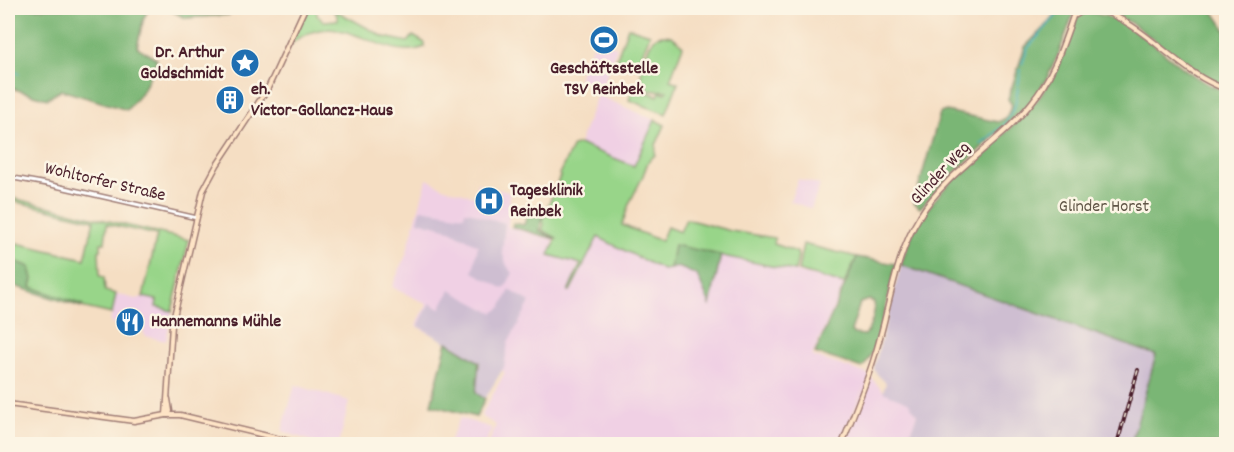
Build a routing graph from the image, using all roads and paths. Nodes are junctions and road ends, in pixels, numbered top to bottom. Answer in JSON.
{"nodes":[{"id":1,"x":305,"y":8,"type":"edge"},
{"id":2,"x":1087,"y":8,"type":"edge"},
{"id":3,"x":1095,"y":8,"type":"edge"},
{"id":4,"x":1076,"y":10,"type":"edge"},
{"id":5,"x":1123,"y":20,"type":"junction"},
{"id":6,"x":1227,"y":89,"type":"edge"},
{"id":7,"x":8,"y":177,"type":"edge"},
{"id":8,"x":196,"y":218,"type":"junction"},
{"id":9,"x":167,"y":390,"type":"junction"},
{"id":10,"x":8,"y":404,"type":"edge"},
{"id":11,"x":169,"y":407,"type":"junction"},
{"id":12,"x":167,"y":415,"type":"junction"},
{"id":13,"x":180,"y":415,"type":"junction"},
{"id":14,"x":281,"y":443,"type":"edge"},
{"id":15,"x":301,"y":444,"type":"edge"},
{"id":16,"x":842,"y":444,"type":"edge"}],
"edges":[{"from":1,"to":8,"type":"main road"},
{"from":2,"to":4,"type":"main road"},
{"from":2,"to":5,"type":"main road"},
{"from":3,"to":5,"type":"main road"},
{"from":4,"to":16,"type":"main road","name":"Glinder Weg"},
{"from":5,"to":6,"type":"main road"},
{"from":7,"to":8,"type":"street","name":"Wohltorfer Straße"},
{"from":8,"to":9,"type":"main road"},
{"from":9,"to":11,"type":"main road"},
{"from":9,"to":12,"type":"main road"},
{"from":10,"to":12,"type":"main road"},
{"from":11,"to":12,"type":"main road"},
{"from":11,"to":13,"type":"main road"},
{"from":12,"to":13,"type":"main road"},
{"from":13,"to":14,"type":"main road"},
{"from":14,"to":15,"type":"main road"}]}
